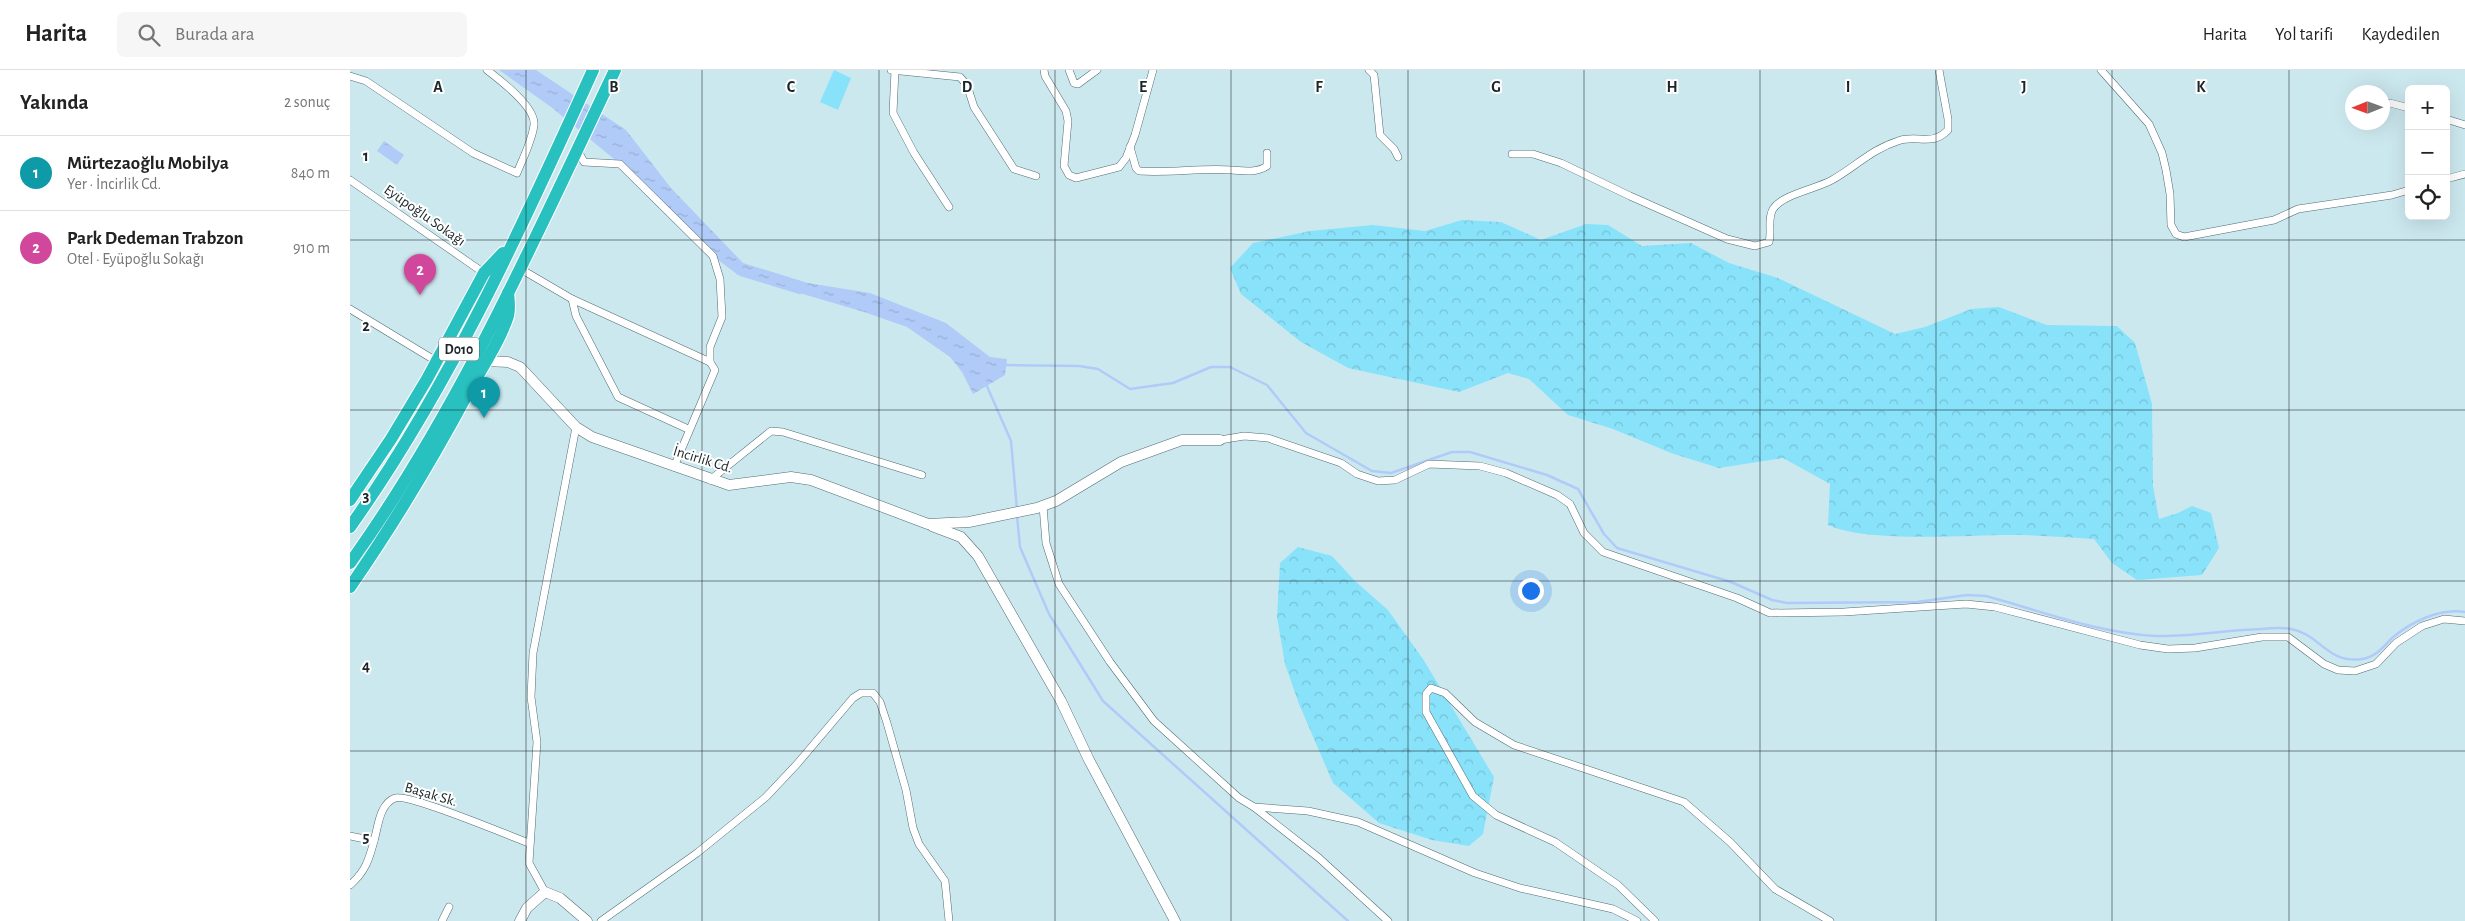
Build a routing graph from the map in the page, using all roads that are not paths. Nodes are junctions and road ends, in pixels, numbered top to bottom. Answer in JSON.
{"nodes":[{"id":1,"x":487,"y":70,"type":"edge"},
{"id":2,"x":593,"y":70,"type":"edge"},
{"id":3,"x":615,"y":70,"type":"edge"},
{"id":4,"x":891,"y":70,"type":"edge"},
{"id":5,"x":895,"y":70,"type":"edge"},
{"id":6,"x":1044,"y":70,"type":"edge"},
{"id":7,"x":1069,"y":70,"type":"edge"},
{"id":8,"x":1097,"y":70,"type":"edge"},
{"id":9,"x":1153,"y":70,"type":"edge"},
{"id":10,"x":1369,"y":70,"type":"edge"},
{"id":11,"x":1938,"y":70,"type":"edge"},
{"id":12,"x":2101,"y":70,"type":"edge"},
{"id":13,"x":350,"y":76,"type":"edge"},
{"id":14,"x":2390,"y":102,"type":"dead end"},
{"id":15,"x":2405,"y":107,"type":"edge"},
{"id":16,"x":2450,"y":120,"type":"edge"},
{"id":17,"x":2465,"y":125,"type":"edge"},
{"id":18,"x":1130,"y":146,"type":"junction"},
{"id":19,"x":578,"y":148,"type":"junction"},
{"id":20,"x":1267,"y":153,"type":"dead end"},
{"id":21,"x":1512,"y":154,"type":"dead end"},
{"id":22,"x":1398,"y":157,"type":"dead end"},
{"id":23,"x":2465,"y":174,"type":"edge"},
{"id":24,"x":1036,"y":176,"type":"dead end"},
{"id":25,"x":2450,"y":178,"type":"edge"},
{"id":26,"x":350,"y":180,"type":"edge"},
{"id":27,"x":2405,"y":191,"type":"edge"},
{"id":28,"x":949,"y":207,"type":"dead end"},
{"id":29,"x":513,"y":242,"type":"junction"},
{"id":30,"x":519,"y":268,"type":"junction"},
{"id":31,"x":484,"y":273,"type":"junction"},
{"id":32,"x":508,"y":291,"type":"junction"},
{"id":33,"x":572,"y":299,"type":"junction"},
{"id":34,"x":350,"y":309,"type":"edge"},
{"id":35,"x":436,"y":361,"type":"junction"},
{"id":36,"x":486,"y":361,"type":"junction"},
{"id":37,"x":710,"y":362,"type":"junction"},
{"id":38,"x":576,"y":427,"type":"junction"},
{"id":39,"x":688,"y":429,"type":"junction"},
{"id":40,"x":1220,"y":440,"type":"joint"},
{"id":41,"x":674,"y":466,"type":"junction"},
{"id":42,"x":922,"y":475,"type":"dead end"},
{"id":43,"x":710,"y":480,"type":"junction"},
{"id":44,"x":350,"y":500,"type":"edge"},
{"id":45,"x":1040,"y":507,"type":"junction"},
{"id":46,"x":928,"y":524,"type":"junction"},
{"id":47,"x":350,"y":527,"type":"edge"},
{"id":48,"x":350,"y":562,"type":"edge"},
{"id":49,"x":350,"y":587,"type":"edge"},
{"id":50,"x":2465,"y":621,"type":"edge"},
{"id":51,"x":1254,"y":807,"type":"junction"},
{"id":52,"x":350,"y":836,"type":"edge"},
{"id":53,"x":374,"y":842,"type":"junction"},
{"id":54,"x":529,"y":843,"type":"junction"},
{"id":55,"x":350,"y":885,"type":"edge"},
{"id":56,"x":545,"y":892,"type":"junction"},
{"id":57,"x":449,"y":906,"type":"dead end"},
{"id":58,"x":442,"y":921,"type":"edge"},
{"id":59,"x":520,"y":921,"type":"edge"},
{"id":60,"x":586,"y":921,"type":"edge"},
{"id":61,"x":601,"y":921,"type":"edge"},
{"id":62,"x":949,"y":921,"type":"edge"},
{"id":63,"x":1176,"y":921,"type":"edge"},
{"id":64,"x":1388,"y":921,"type":"edge"},
{"id":65,"x":1637,"y":921,"type":"edge"},
{"id":66,"x":1655,"y":921,"type":"edge"},
{"id":67,"x":1830,"y":921,"type":"edge"}],
"edges":[{"from":1,"to":13,"type":"street"},
{"from":2,"to":29,"type":"highway","number":"D010"},
{"from":3,"to":19,"type":"highway"},
{"from":4,"to":5,"type":"street"},
{"from":5,"to":24,"type":"street"},
{"from":5,"to":28,"type":"street"},
{"from":6,"to":18,"type":"street"},
{"from":7,"to":8,"type":"street"},
{"from":9,"to":18,"type":"street"},
{"from":10,"to":22,"type":"street"},
{"from":11,"to":21,"type":"street"},
{"from":12,"to":27,"type":"street"},
{"from":14,"to":15,"type":"street"},
{"from":16,"to":17,"type":"street"},
{"from":18,"to":20,"type":"street"},
{"from":19,"to":30,"type":"highway"},
{"from":19,"to":37,"type":"street"},
{"from":23,"to":25,"type":"street"},
{"from":26,"to":31,"type":"street","name":"Eyüpoğlu Sokağı"},
{"from":29,"to":31,"type":"highway"},
{"from":29,"to":47,"type":"highway","number":"D010"},
{"from":30,"to":32,"type":"highway"},
{"from":30,"to":33,"type":"street"},
{"from":31,"to":35,"type":"highway"},
{"from":32,"to":36,"type":"highway"},
{"from":32,"to":48,"type":"highway"},
{"from":33,"to":37,"type":"street"},
{"from":33,"to":39,"type":"street"},
{"from":34,"to":35,"type":"street"},
{"from":35,"to":44,"type":"highway"},
{"from":36,"to":38,"type":"street","name":"İncirlik Cd."},
{"from":36,"to":49,"type":"highway"},
{"from":37,"to":39,"type":"street"},
{"from":38,"to":41,"type":"street","name":"İncirlik Cd."},
{"from":38,"to":54,"type":"street"},
{"from":39,"to":41,"type":"street"},
{"from":40,"to":45,"type":"street","name":"İncirlik Cd."},
{"from":40,"to":50,"type":"street"},
{"from":41,"to":43,"type":"street","name":"İncirlik Cd."},
{"from":42,"to":43,"type":"street"},
{"from":43,"to":46,"type":"street","name":"İncirlik Cd."},
{"from":45,"to":46,"type":"street","name":"İncirlik Cd."},
{"from":45,"to":51,"type":"street"},
{"from":46,"to":63,"type":"street"},
{"from":51,"to":64,"type":"street"},
{"from":51,"to":65,"type":"street"},
{"from":52,"to":53,"type":"street"},
{"from":53,"to":54,"type":"street","name":"Başak Sk."},
{"from":53,"to":55,"type":"street"},
{"from":54,"to":56,"type":"street"},
{"from":56,"to":59,"type":"street"},
{"from":56,"to":60,"type":"street"},
{"from":57,"to":58,"type":"street"},
{"from":61,"to":62,"type":"street"},
{"from":66,"to":67,"type":"street"}]}
